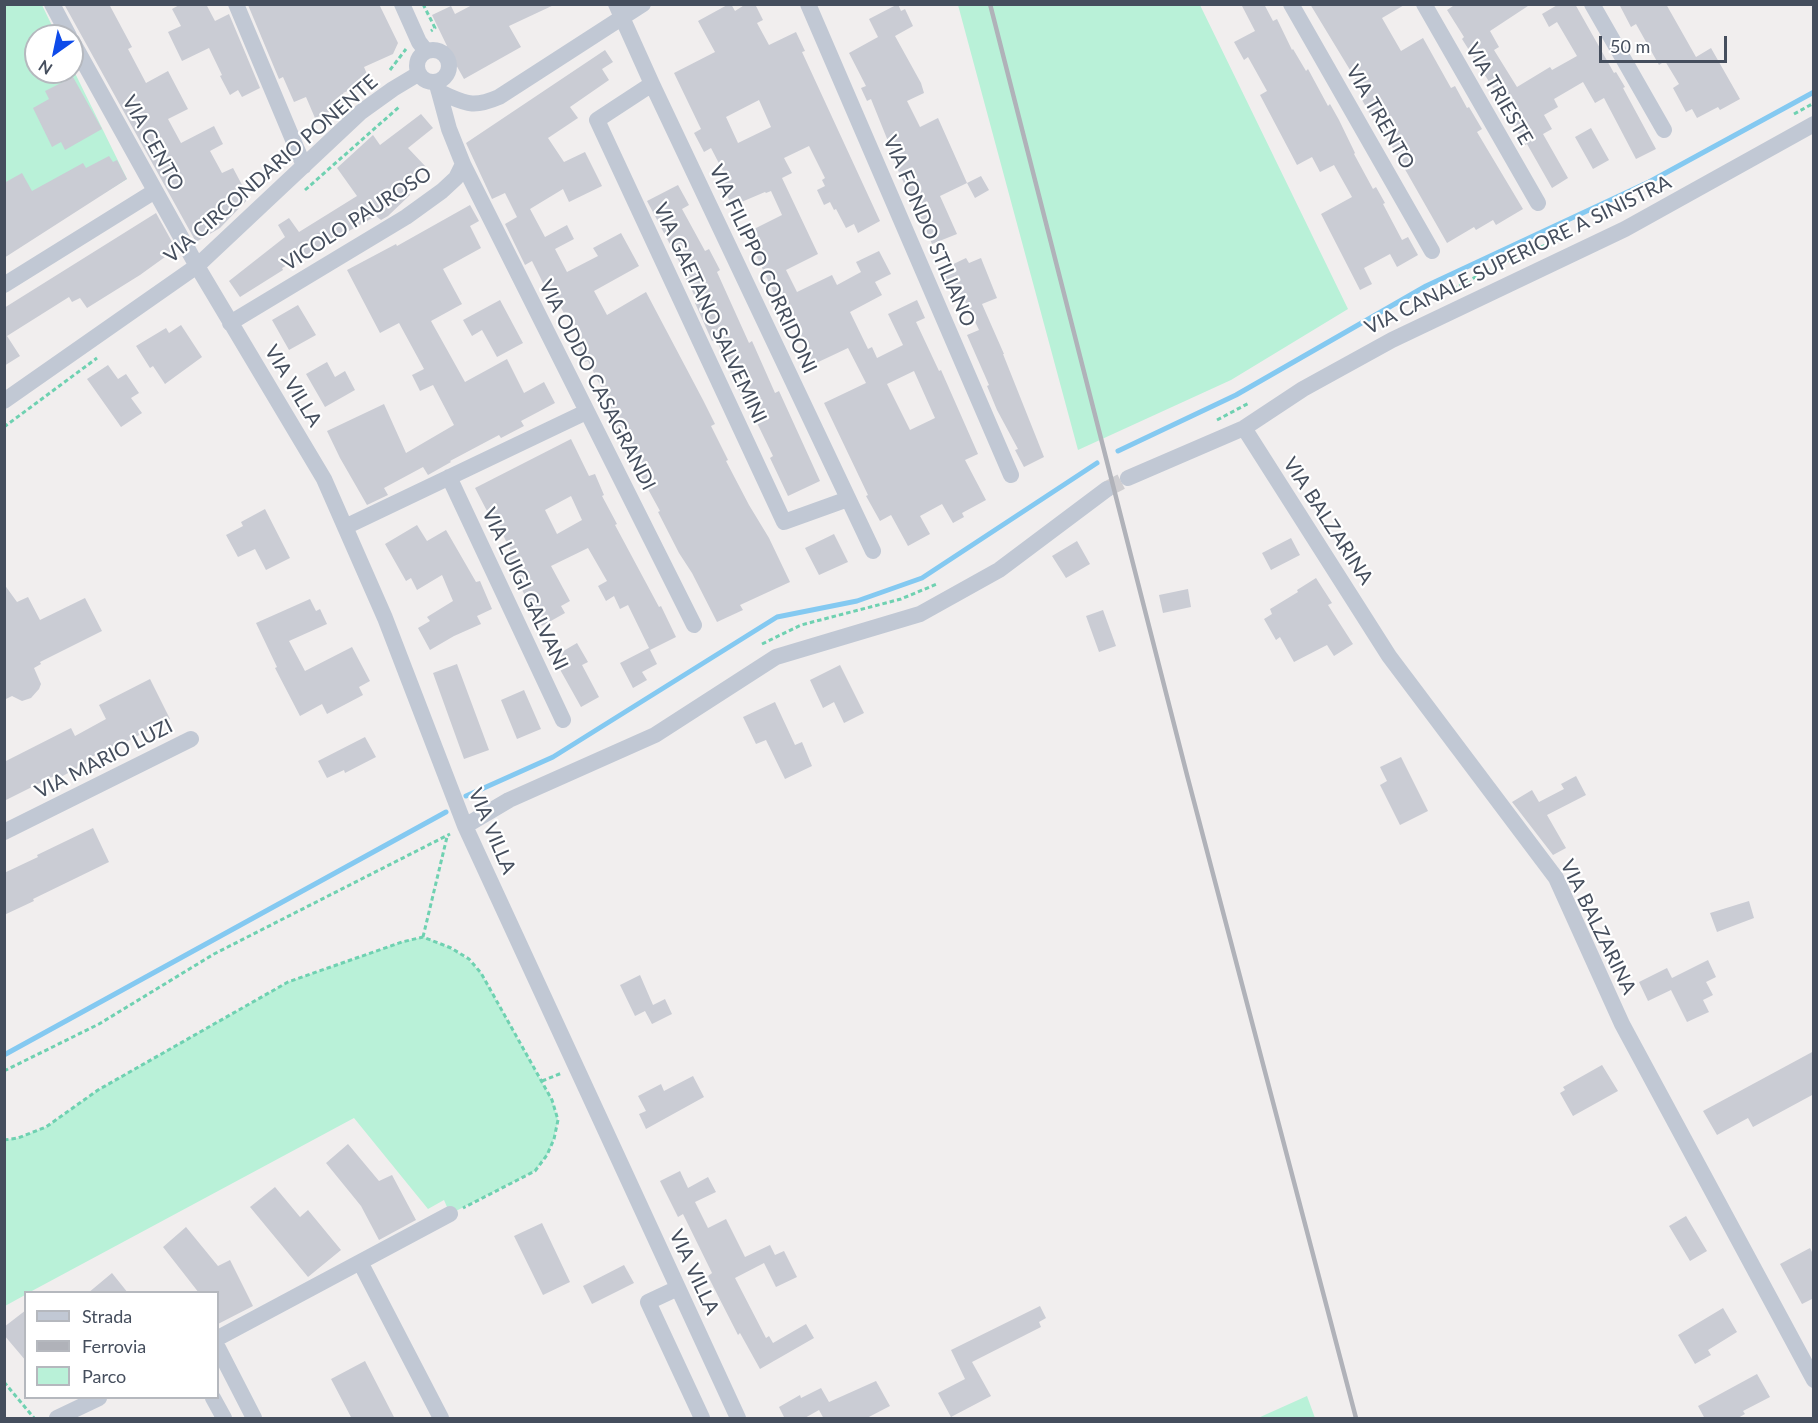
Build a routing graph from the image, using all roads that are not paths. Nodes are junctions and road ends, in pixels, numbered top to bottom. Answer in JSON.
{"nodes":[{"id":1,"x":52,"y":4,"type":"edge"},
{"id":2,"x":236,"y":4,"type":"edge"},
{"id":3,"x":402,"y":4,"type":"edge"},
{"id":4,"x":643,"y":4,"type":"edge"},
{"id":5,"x":808,"y":4,"type":"edge"},
{"id":6,"x":1291,"y":4,"type":"edge"},
{"id":7,"x":1424,"y":4,"type":"edge"},
{"id":8,"x":1592,"y":4,"type":"edge"},
{"id":9,"x":619,"y":11,"type":"edge"},
{"id":10,"x":63,"y":24,"type":"edge"},
{"id":11,"x":422,"y":47,"type":"junction"},
{"id":12,"x":84,"y":63,"type":"edge"},
{"id":13,"x":418,"y":74,"type":"junction"},
{"id":14,"x":652,"y":84,"type":"junction"},
{"id":15,"x":438,"y":87,"type":"junction"},
{"id":16,"x":1814,"y":124,"type":"edge"},
{"id":17,"x":1664,"y":130,"type":"dead end"},
{"id":18,"x":463,"y":164,"type":"junction"},
{"id":19,"x":304,"y":166,"type":"junction"},
{"id":20,"x":155,"y":191,"type":"junction"},
{"id":21,"x":1538,"y":203,"type":"dead end"},
{"id":22,"x":1431,"y":251,"type":"dead end"},
{"id":23,"x":197,"y":266,"type":"junction"},
{"id":24,"x":4,"y":285,"type":"edge"},
{"id":25,"x":230,"y":322,"type":"junction"},
{"id":26,"x":4,"y":401,"type":"edge"},
{"id":27,"x":586,"y":412,"type":"junction"},
{"id":28,"x":1244,"y":428,"type":"junction"},
{"id":29,"x":1011,"y":475,"type":"dead end"},
{"id":30,"x":449,"y":477,"type":"junction"},
{"id":31,"x":1128,"y":478,"type":"tunnel mouth"},
{"id":32,"x":1107,"y":489,"type":"tunnel mouth"},
{"id":33,"x":848,"y":499,"type":"junction"},
{"id":34,"x":345,"y":527,"type":"junction"},
{"id":35,"x":873,"y":551,"type":"dead end"},
{"id":36,"x":694,"y":625,"type":"dead end"},
{"id":37,"x":563,"y":720,"type":"dead end"},
{"id":38,"x":191,"y":740,"type":"dead end"},
{"id":39,"x":465,"y":826,"type":"junction"},
{"id":40,"x":4,"y":832,"type":"edge"},
{"id":41,"x":450,"y":1214,"type":"road end"},
{"id":42,"x":360,"y":1263,"type":"junction"},
{"id":43,"x":678,"y":1288,"type":"junction"},
{"id":44,"x":219,"y":1337,"type":"edge"},
{"id":45,"x":219,"y":1350,"type":"edge"},
{"id":46,"x":1814,"y":1380,"type":"edge"},
{"id":47,"x":97,"y":1399,"type":"edge"},
{"id":48,"x":214,"y":1399,"type":"edge"},
{"id":49,"x":57,"y":1419,"type":"edge"},
{"id":50,"x":224,"y":1419,"type":"edge"},
{"id":51,"x":254,"y":1419,"type":"edge"},
{"id":52,"x":441,"y":1419,"type":"edge"},
{"id":53,"x":702,"y":1419,"type":"edge"},
{"id":54,"x":738,"y":1419,"type":"edge"}],
"edges":[{"from":1,"to":10,"type":"street"},
{"from":2,"to":19,"type":"street"},
{"from":3,"to":11,"type":"street"},
{"from":4,"to":9,"type":"street"},
{"from":5,"to":29,"type":"street","name":"VIA FONDO STILIANO"},
{"from":6,"to":22,"type":"street","name":"VIA TRENTO"},
{"from":7,"to":21,"type":"street","name":"VIA TRIESTE"},
{"from":8,"to":17,"type":"street"},
{"from":9,"to":14,"type":"street","name":"VIA FILIPPO CORRIDONI"},
{"from":9,"to":15,"type":"street"},
{"from":11,"to":13,"type":"street"},
{"from":11,"to":15,"type":"street"},
{"from":12,"to":20,"type":"street","name":"VIA CENTO"},
{"from":13,"to":15,"type":"street"},
{"from":13,"to":19,"type":"street","name":"VIA CIRCONDARIO PONENTE"},
{"from":14,"to":33,"type":"street","name":"VIA FILIPPO CORRIDONI"},
{"from":14,"to":33,"type":"street","name":"VIA GAETANO SALVEMINI"},
{"from":15,"to":18,"type":"street"},
{"from":16,"to":28,"type":"street","name":"VIA CANALE SUPERIORE A SINISTRA"},
{"from":18,"to":25,"type":"street","name":"VICOLO PAUROSO"},
{"from":18,"to":27,"type":"street","name":"VIA ODDO CASAGRANDI"},
{"from":19,"to":23,"type":"street","name":"VIA CIRCONDARIO PONENTE"},
{"from":20,"to":23,"type":"street","name":"VIA CENTO"},
{"from":20,"to":24,"type":"street"},
{"from":23,"to":25,"type":"street","name":"VIA VILLA"},
{"from":23,"to":26,"type":"street","name":"VIA CIRCONDARIO PONENTE"},
{"from":25,"to":34,"type":"street","name":"VIA VILLA"},
{"from":27,"to":30,"type":"street"},
{"from":27,"to":36,"type":"street","name":"VIA ODDO CASAGRANDI"},
{"from":28,"to":31,"type":"street","name":"VIA CANALE SUPERIORE A SINISTRA"},
{"from":28,"to":46,"type":"street","name":"VIA BALZARINA"},
{"from":30,"to":34,"type":"street"},
{"from":30,"to":37,"type":"street","name":"VIA LUIGI GALVANI"},
{"from":32,"to":39,"type":"street"},
{"from":33,"to":35,"type":"street","name":"VIA FILIPPO CORRIDONI"},
{"from":34,"to":39,"type":"street","name":"VIA VILLA"},
{"from":38,"to":40,"type":"street","name":"VIA MARIO LUZI"},
{"from":39,"to":43,"type":"street","name":"VIA VILLA"},
{"from":41,"to":42,"type":"street"},
{"from":42,"to":44,"type":"street"},
{"from":42,"to":52,"type":"street"},
{"from":43,"to":53,"type":"street"},
{"from":43,"to":54,"type":"street","name":"VIA VILLA"},
{"from":45,"to":51,"type":"street"},
{"from":47,"to":49,"type":"street"},
{"from":48,"to":50,"type":"street"}]}
